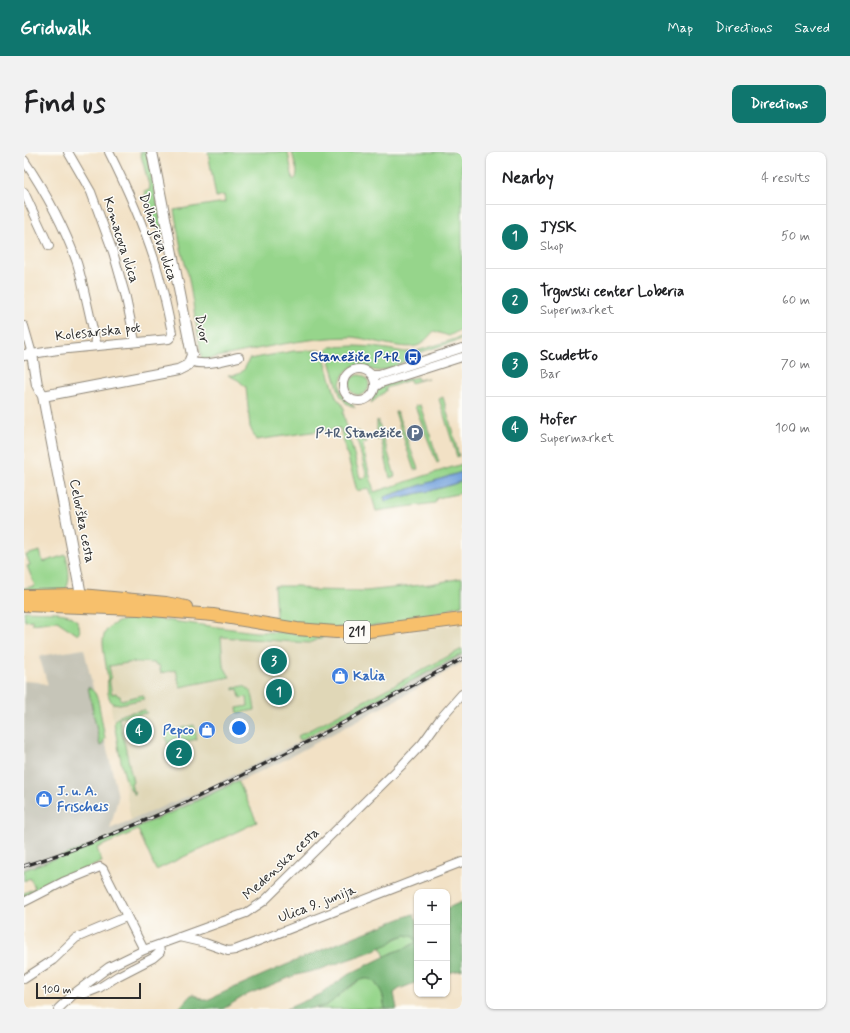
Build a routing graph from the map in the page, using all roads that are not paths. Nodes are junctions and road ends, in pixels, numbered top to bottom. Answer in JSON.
{"nodes":[{"id":1,"x":68,"y":152,"type":"edge"},
{"id":2,"x":109,"y":152,"type":"edge"},
{"id":3,"x":152,"y":152,"type":"edge"},
{"id":4,"x":24,"y":160,"type":"edge"},
{"id":5,"x":24,"y":192,"type":"edge"},
{"id":6,"x":49,"y":246,"type":"dead end"},
{"id":7,"x":24,"y":326,"type":"edge"},
{"id":8,"x":172,"y":333,"type":"joint"},
{"id":9,"x":135,"y":341,"type":"junction"},
{"id":10,"x":97,"y":346,"type":"junction"},
{"id":11,"x":462,"y":348,"type":"edge"},
{"id":12,"x":28,"y":355,"type":"edge"},
{"id":13,"x":239,"y":357,"type":"dead end"},
{"id":14,"x":462,"y":357,"type":"edge"},
{"id":15,"x":190,"y":361,"type":"junction"},
{"id":16,"x":372,"y":375,"type":"junction"},
{"id":17,"x":375,"y":387,"type":"junction"},
{"id":18,"x":43,"y":396,"type":"junction"},
{"id":19,"x":24,"y":596,"type":"edge"},
{"id":20,"x":83,"y":601,"type":"junction"},
{"id":21,"x":24,"y":605,"type":"edge"},
{"id":22,"x":462,"y":619,"type":"edge"},
{"id":23,"x":462,"y":694,"type":"edge"},
{"id":24,"x":462,"y":862,"type":"edge"},
{"id":25,"x":24,"y":902,"type":"edge"},
{"id":26,"x":126,"y":917,"type":"junction"},
{"id":27,"x":179,"y":937,"type":"junction"},
{"id":28,"x":159,"y":945,"type":"junction"},
{"id":29,"x":144,"y":950,"type":"junction"},
{"id":30,"x":24,"y":979,"type":"edge"},
{"id":31,"x":76,"y":992,"type":"junction"},
{"id":32,"x":58,"y":1009,"type":"edge"}],
"edges":[{"from":1,"to":9,"type":"street","name":"Komacova ulica"},
{"from":2,"to":8,"type":"street","name":"Dolharjeva ulica"},
{"from":3,"to":15,"type":"street","name":"Dvor"},
{"from":4,"to":10,"type":"street"},
{"from":5,"to":6,"type":"street"},
{"from":7,"to":12,"type":"street"},
{"from":8,"to":9,"type":"street","name":"Kolesarska pot"},
{"from":9,"to":10,"type":"street","name":"Kolesarska pot"},
{"from":10,"to":12,"type":"street","name":"Kolesarska pot"},
{"from":11,"to":16,"type":"street"},
{"from":12,"to":18,"type":"street","name":"Celovška cesta"},
{"from":13,"to":15,"type":"street"},
{"from":14,"to":17,"type":"street"},
{"from":15,"to":18,"type":"street","name":"Dvor"},
{"from":16,"to":17,"type":"street"},
{"from":16,"to":17,"type":"street"},
{"from":18,"to":20,"type":"street","name":"Celovška cesta"},
{"from":19,"to":20,"type":"main road","number":"211"},
{"from":20,"to":21,"type":"main road","number":"211"},
{"from":20,"to":22,"type":"main road","number":"211"},
{"from":23,"to":27,"type":"street","name":"Medenska cesta"},
{"from":24,"to":27,"type":"street","name":"Ulica 9. junija"},
{"from":25,"to":26,"type":"street"},
{"from":26,"to":29,"type":"street"},
{"from":26,"to":30,"type":"street"},
{"from":27,"to":28,"type":"street","name":"Medenska cesta"},
{"from":28,"to":29,"type":"street","name":"Medenska cesta"},
{"from":28,"to":31,"type":"street"},
{"from":29,"to":31,"type":"street","name":"Medenska cesta"},
{"from":31,"to":32,"type":"street","name":"Medenska cesta"}]}
